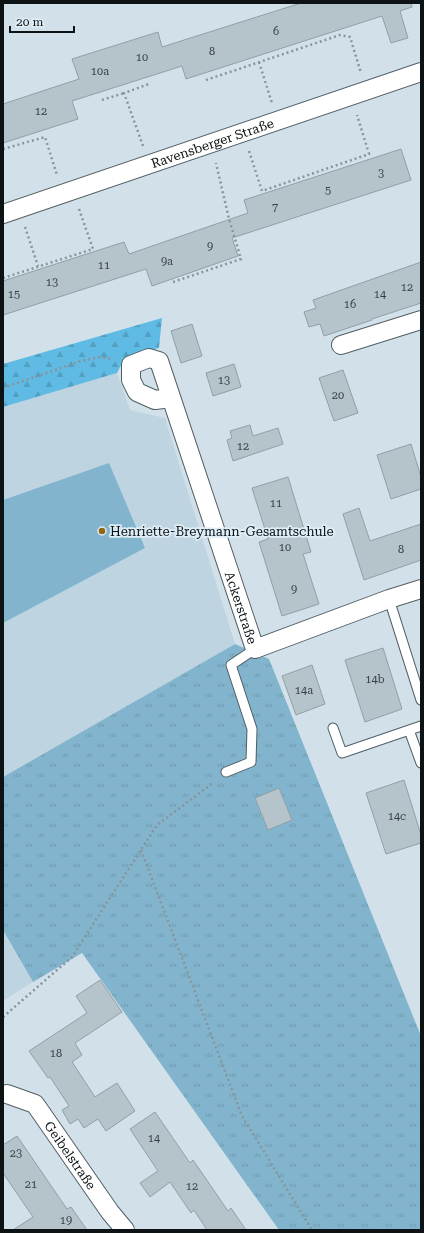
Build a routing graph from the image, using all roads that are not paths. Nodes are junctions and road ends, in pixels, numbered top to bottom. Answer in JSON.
{"nodes":[{"id":1,"x":421,"y":72,"type":"edge"},
{"id":2,"x":10,"y":211,"type":"edge"},
{"id":3,"x":421,"y":320,"type":"edge"},
{"id":4,"x":341,"y":345,"type":"dead end"},
{"id":5,"x":171,"y":398,"type":"junction"},
{"id":6,"x":421,"y":589,"type":"edge"},
{"id":7,"x":389,"y":599,"type":"junction"},
{"id":8,"x":255,"y":649,"type":"junction"},
{"id":9,"x":421,"y":700,"type":"edge"},
{"id":10,"x":421,"y":726,"type":"edge"},
{"id":11,"x":334,"y":728,"type":"dead end"},
{"id":12,"x":410,"y":730,"type":"junction"},
{"id":13,"x":421,"y":763,"type":"edge"},
{"id":14,"x":226,"y":772,"type":"road end"},
{"id":15,"x":5,"y":1091,"type":"edge"},
{"id":16,"x":124,"y":1230,"type":"edge"}],
"edges":[{"from":1,"to":2,"type":"street","name":"Ravensberger Straße"},
{"from":3,"to":4,"type":"street"},
{"from":5,"to":5,"type":"street","name":"Ackerstraße"},
{"from":5,"to":8,"type":"street","name":"Ackerstraße"},
{"from":6,"to":7,"type":"street","name":"Ackerstraße"},
{"from":7,"to":8,"type":"street","name":"Ackerstraße"},
{"from":7,"to":9,"type":"lane"},
{"from":8,"to":14,"type":"lane"},
{"from":10,"to":12,"type":"lane"},
{"from":11,"to":12,"type":"lane"},
{"from":12,"to":13,"type":"lane"},
{"from":15,"to":16,"type":"street","name":"Geibelstraße"}]}
